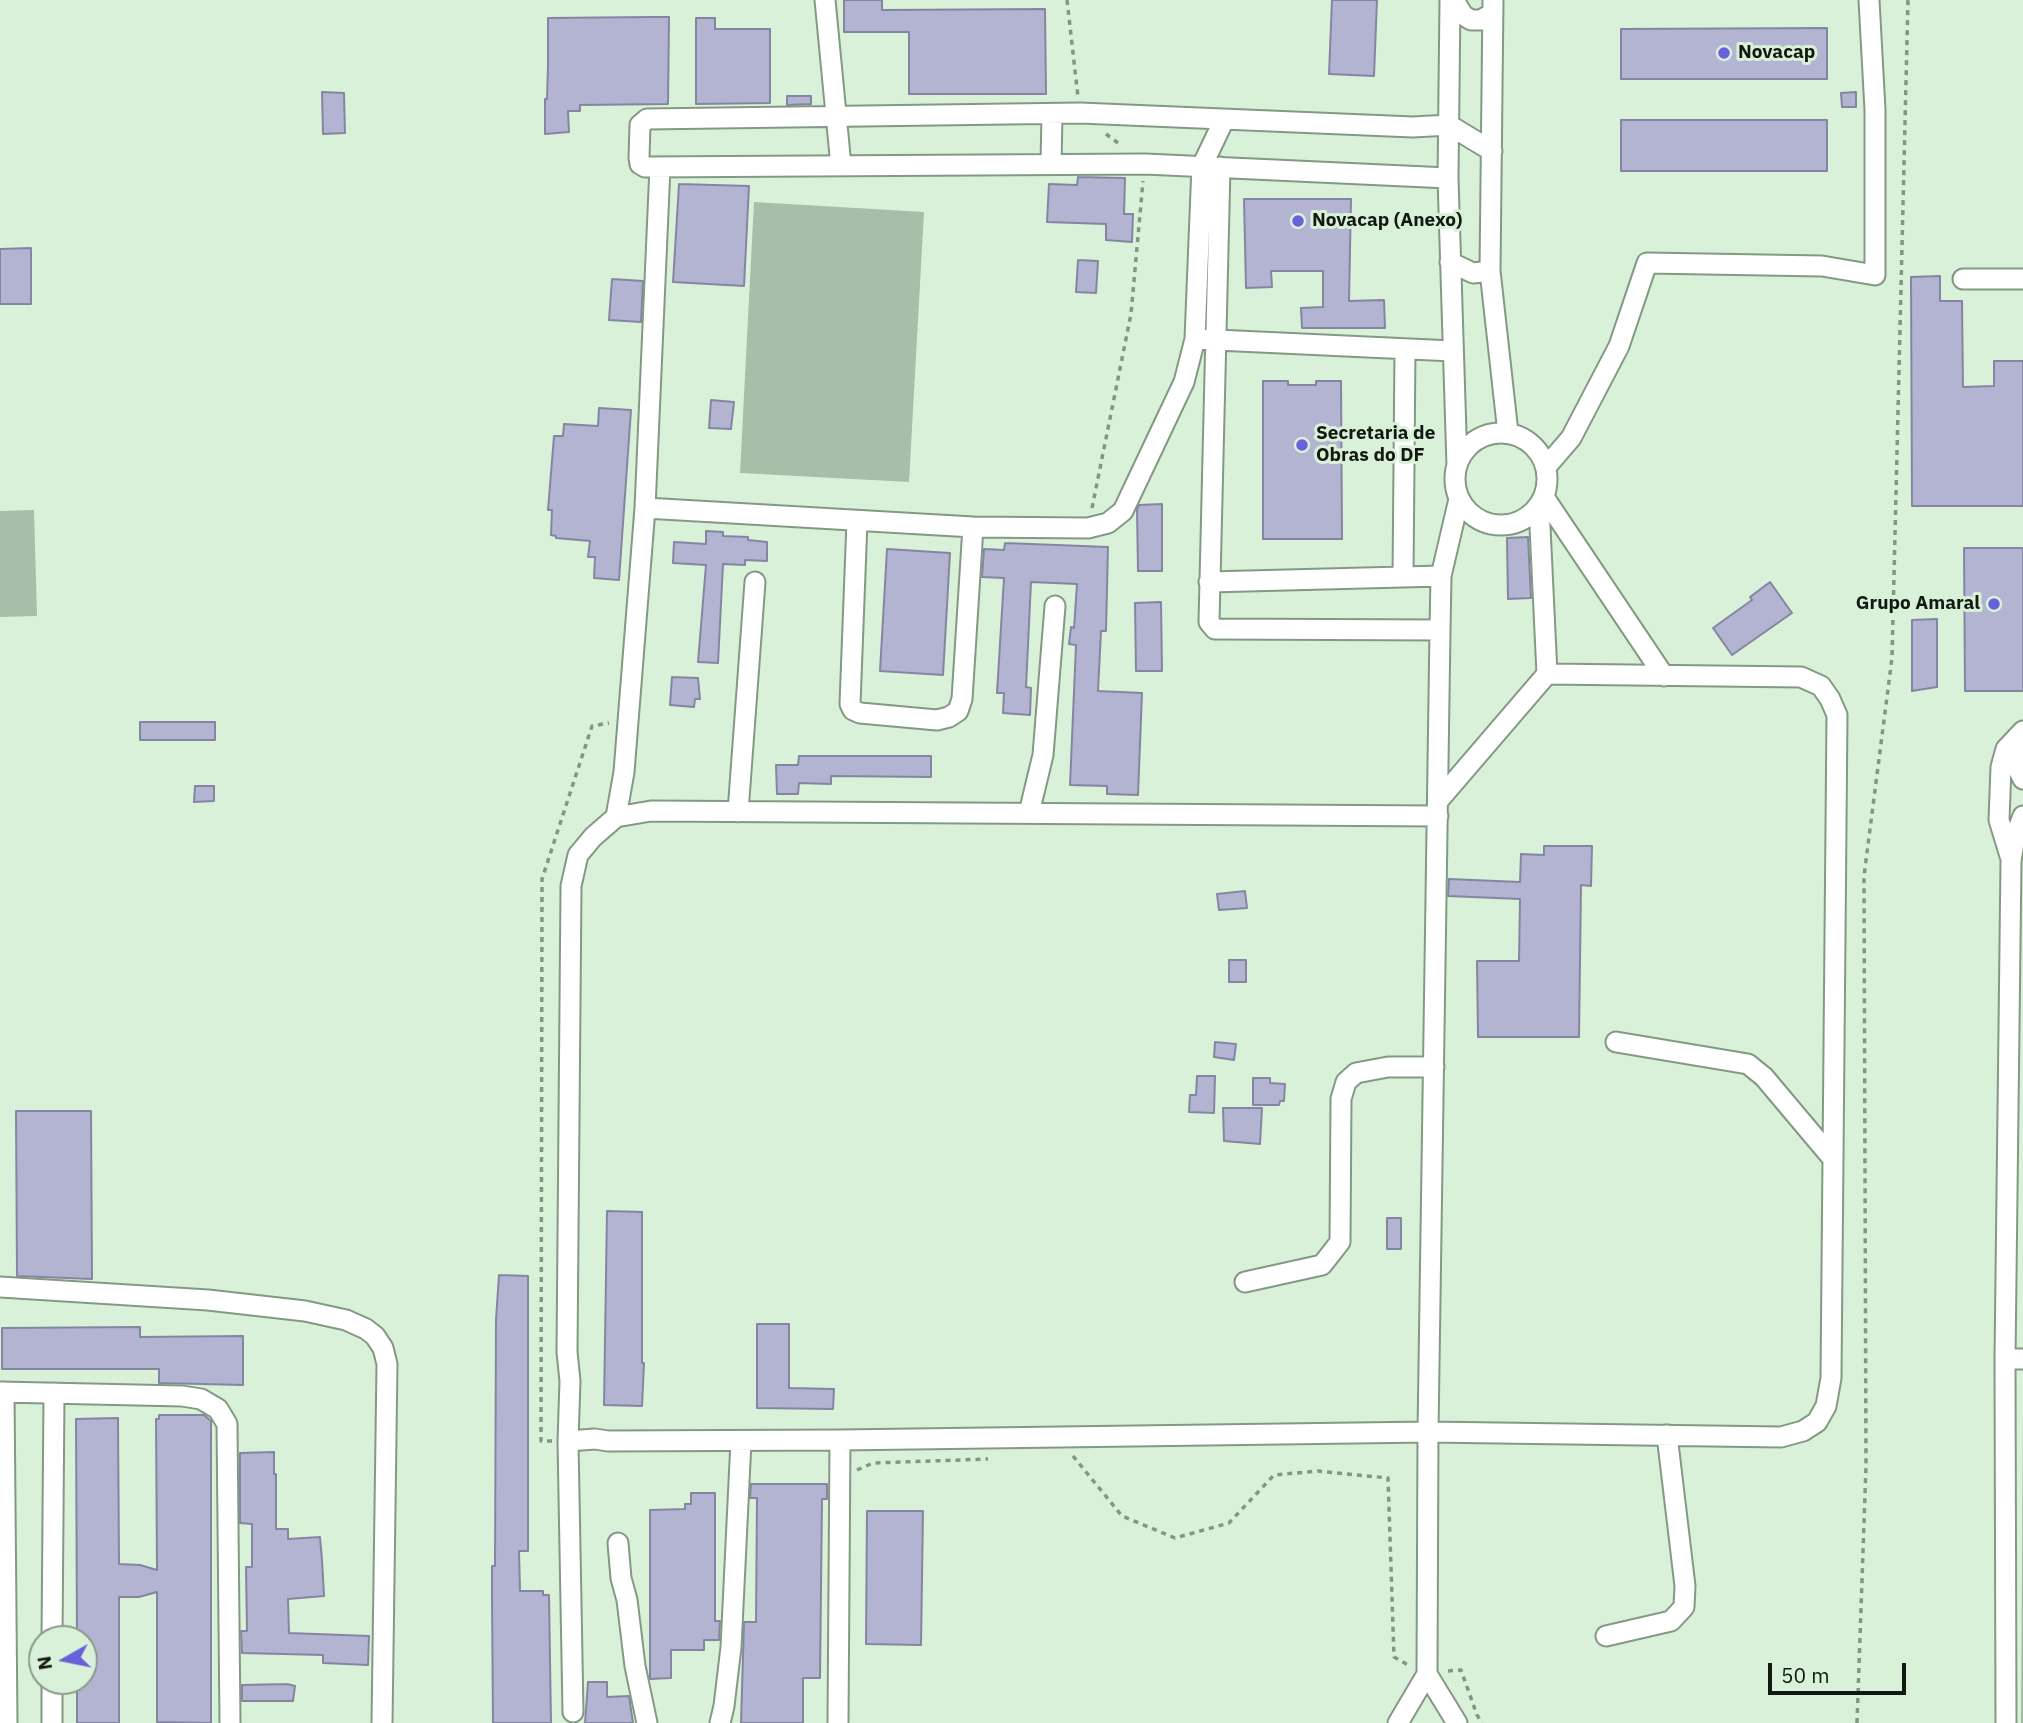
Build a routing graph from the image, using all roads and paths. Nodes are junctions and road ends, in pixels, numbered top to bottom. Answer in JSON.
{"nodes":[{"id":1,"x":825,"y":0,"type":"edge"},
{"id":2,"x":1068,"y":0,"type":"edge"},
{"id":3,"x":1452,"y":0,"type":"edge"},
{"id":4,"x":1870,"y":0,"type":"edge"},
{"id":5,"x":1908,"y":0,"type":"edge"},
{"id":6,"x":1493,"y":6,"type":"edge"},
{"id":7,"x":1080,"y":113,"type":"junction"},
{"id":8,"x":1052,"y":114,"type":"junction"},
{"id":9,"x":836,"y":118,"type":"junction"},
{"id":10,"x":1224,"y":120,"type":"junction"},
{"id":11,"x":1449,"y":125,"type":"junction"},
{"id":12,"x":1492,"y":151,"type":"junction"},
{"id":13,"x":1145,"y":163,"type":"junction"},
{"id":14,"x":1051,"y":164,"type":"junction"},
{"id":15,"x":841,"y":166,"type":"junction"},
{"id":16,"x":1211,"y":166,"type":"junction"},
{"id":17,"x":660,"y":167,"type":"junction"},
{"id":18,"x":1448,"y":178,"type":"junction"},
{"id":19,"x":1450,"y":262,"type":"junction"},
{"id":20,"x":1490,"y":271,"type":"junction"},
{"id":21,"x":1963,"y":279,"type":"dead end"},
{"id":22,"x":2023,"y":279,"type":"edge"},
{"id":23,"x":1195,"y":339,"type":"junction"},
{"id":24,"x":1215,"y":340,"type":"junction"},
{"id":25,"x":1405,"y":349,"type":"junction"},
{"id":26,"x":1453,"y":351,"type":"junction"},
{"id":27,"x":1507,"y":433,"type":"junction"},
{"id":28,"x":1457,"y":466,"type":"junction"},
{"id":29,"x":1545,"y":467,"type":"junction"},
{"id":30,"x":1459,"y":499,"type":"junction"},
{"id":31,"x":1541,"y":502,"type":"junction"},
{"id":32,"x":645,"y":508,"type":"junction"},
{"id":33,"x":1090,"y":515,"type":"dead end"},
{"id":34,"x":857,"y":521,"type":"junction"},
{"id":35,"x":972,"y":527,"type":"junction"},
{"id":36,"x":1441,"y":576,"type":"junction"},
{"id":37,"x":1403,"y":577,"type":"junction"},
{"id":38,"x":755,"y":582,"type":"dead end"},
{"id":39,"x":1209,"y":582,"type":"junction"},
{"id":40,"x":1055,"y":606,"type":"dead end"},
{"id":41,"x":1440,"y":630,"type":"junction"},
{"id":42,"x":1548,"y":674,"type":"junction"},
{"id":43,"x":1664,"y":676,"type":"junction"},
{"id":44,"x":626,"y":721,"type":"junction"},
{"id":45,"x":2019,"y":734,"type":"edge"},
{"id":46,"x":2023,"y":779,"type":"edge"},
{"id":47,"x":1438,"y":808,"type":"junction"},
{"id":48,"x":738,"y":812,"type":"junction"},
{"id":49,"x":1029,"y":813,"type":"junction"},
{"id":50,"x":2023,"y":816,"type":"edge"},
{"id":51,"x":616,"y":817,"type":"junction"},
{"id":52,"x":2011,"y":861,"type":"junction"},
{"id":53,"x":2016,"y":1032,"type":"edge"},
{"id":54,"x":1616,"y":1042,"type":"dead end"},
{"id":55,"x":1434,"y":1067,"type":"junction"},
{"id":56,"x":2015,"y":1082,"type":"edge"},
{"id":57,"x":1833,"y":1159,"type":"junction"},
{"id":58,"x":2015,"y":1161,"type":"edge"},
{"id":59,"x":1245,"y":1282,"type":"dead end"},
{"id":60,"x":0,"y":1287,"type":"edge"},
{"id":61,"x":2014,"y":1359,"type":"edge"},
{"id":62,"x":2,"y":1392,"type":"edge"},
{"id":63,"x":54,"y":1393,"type":"junction"},
{"id":64,"x":1428,"y":1432,"type":"junction"},
{"id":65,"x":1667,"y":1435,"type":"junction"},
{"id":66,"x":840,"y":1440,"type":"junction"},
{"id":67,"x":568,"y":1441,"type":"junction"},
{"id":68,"x":741,"y":1441,"type":"junction"},
{"id":69,"x":1073,"y":1456,"type":"dead end"},
{"id":70,"x":993,"y":1458,"type":"dead end"},
{"id":71,"x":840,"y":1478,"type":"junction"},
{"id":72,"x":618,"y":1543,"type":"dead end"},
{"id":73,"x":52,"y":1625,"type":"edge"},
{"id":74,"x":1606,"y":1636,"type":"dead end"},
{"id":75,"x":1427,"y":1674,"type":"junction"},
{"id":76,"x":52,"y":1695,"type":"edge"},
{"id":77,"x":573,"y":1712,"type":"dead end"},
{"id":78,"x":7,"y":1723,"type":"edge"},
{"id":79,"x":52,"y":1723,"type":"edge"},
{"id":80,"x":230,"y":1723,"type":"edge"},
{"id":81,"x":382,"y":1723,"type":"edge"},
{"id":82,"x":647,"y":1723,"type":"edge"},
{"id":83,"x":720,"y":1723,"type":"edge"},
{"id":84,"x":838,"y":1723,"type":"edge"},
{"id":85,"x":1398,"y":1723,"type":"edge"},
{"id":86,"x":1457,"y":1723,"type":"edge"},
{"id":87,"x":1482,"y":1723,"type":"edge"},
{"id":88,"x":1857,"y":1723,"type":"edge"},
{"id":89,"x":2006,"y":1723,"type":"edge"}],
"edges":[{"from":1,"to":9,"type":"street"},
{"from":2,"to":7,"type":"path"},
{"from":3,"to":6,"type":"street"},
{"from":3,"to":11,"type":"street"},
{"from":4,"to":29,"type":"street"},
{"from":5,"to":88,"type":"path"},
{"from":6,"to":12,"type":"street"},
{"from":7,"to":8,"type":"street"},
{"from":7,"to":10,"type":"street"},
{"from":7,"to":13,"type":"path"},
{"from":8,"to":9,"type":"street"},
{"from":8,"to":14,"type":"street"},
{"from":9,"to":15,"type":"street"},
{"from":9,"to":17,"type":"street"},
{"from":10,"to":11,"type":"street"},
{"from":10,"to":16,"type":"street"},
{"from":11,"to":12,"type":"street"},
{"from":11,"to":18,"type":"street"},
{"from":12,"to":20,"type":"street"},
{"from":13,"to":14,"type":"street"},
{"from":13,"to":16,"type":"street"},
{"from":13,"to":33,"type":"path"},
{"from":14,"to":15,"type":"street"},
{"from":15,"to":17,"type":"street"},
{"from":16,"to":18,"type":"street"},
{"from":16,"to":23,"type":"street"},
{"from":16,"to":24,"type":"street"},
{"from":17,"to":32,"type":"street"},
{"from":18,"to":19,"type":"street"},
{"from":19,"to":20,"type":"street"},
{"from":19,"to":26,"type":"street"},
{"from":20,"to":27,"type":"street"},
{"from":21,"to":22,"type":"street"},
{"from":23,"to":24,"type":"street"},
{"from":23,"to":35,"type":"street"},
{"from":24,"to":25,"type":"street"},
{"from":24,"to":39,"type":"street"},
{"from":25,"to":26,"type":"street"},
{"from":25,"to":37,"type":"street"},
{"from":26,"to":28,"type":"street"},
{"from":27,"to":28,"type":"street"},
{"from":27,"to":29,"type":"street"},
{"from":28,"to":30,"type":"street"},
{"from":29,"to":31,"type":"street"},
{"from":30,"to":31,"type":"street"},
{"from":30,"to":36,"type":"street"},
{"from":31,"to":42,"type":"street"},
{"from":31,"to":43,"type":"street"},
{"from":32,"to":34,"type":"street"},
{"from":32,"to":44,"type":"street"},
{"from":34,"to":35,"type":"street"},
{"from":34,"to":35,"type":"street"},
{"from":36,"to":37,"type":"street"},
{"from":36,"to":41,"type":"street"},
{"from":37,"to":39,"type":"street"},
{"from":38,"to":48,"type":"street"},
{"from":39,"to":41,"type":"street"},
{"from":40,"to":49,"type":"street"},
{"from":41,"to":47,"type":"street"},
{"from":42,"to":43,"type":"street"},
{"from":42,"to":47,"type":"street"},
{"from":43,"to":57,"type":"street"},
{"from":44,"to":51,"type":"street"},
{"from":44,"to":67,"type":"path"},
{"from":45,"to":46,"type":"street"},
{"from":45,"to":52,"type":"street"},
{"from":47,"to":49,"type":"street"},
{"from":47,"to":55,"type":"street"},
{"from":48,"to":49,"type":"street"},
{"from":48,"to":51,"type":"street"},
{"from":50,"to":52,"type":"street"},
{"from":51,"to":67,"type":"street"},
{"from":52,"to":53,"type":"street"},
{"from":53,"to":56,"type":"street"},
{"from":54,"to":57,"type":"street"},
{"from":55,"to":59,"type":"street"},
{"from":55,"to":64,"type":"street"},
{"from":56,"to":58,"type":"street"},
{"from":57,"to":65,"type":"street"},
{"from":58,"to":61,"type":"street"},
{"from":60,"to":81,"type":"street"},
{"from":61,"to":89,"type":"street"},
{"from":62,"to":63,"type":"street"},
{"from":62,"to":78,"type":"street"},
{"from":63,"to":73,"type":"street"},
{"from":63,"to":80,"type":"street"},
{"from":64,"to":65,"type":"street"},
{"from":64,"to":66,"type":"street"},
{"from":64,"to":75,"type":"street"},
{"from":65,"to":74,"type":"street"},
{"from":66,"to":68,"type":"street"},
{"from":66,"to":71,"type":"street"},
{"from":67,"to":68,"type":"street"},
{"from":67,"to":77,"type":"street"},
{"from":68,"to":83,"type":"street"},
{"from":69,"to":75,"type":"path"},
{"from":70,"to":71,"type":"path"},
{"from":71,"to":84,"type":"street"},
{"from":72,"to":82,"type":"street"},
{"from":75,"to":85,"type":"street"},
{"from":75,"to":86,"type":"street"},
{"from":75,"to":87,"type":"path"},
{"from":76,"to":79,"type":"street"}]}
